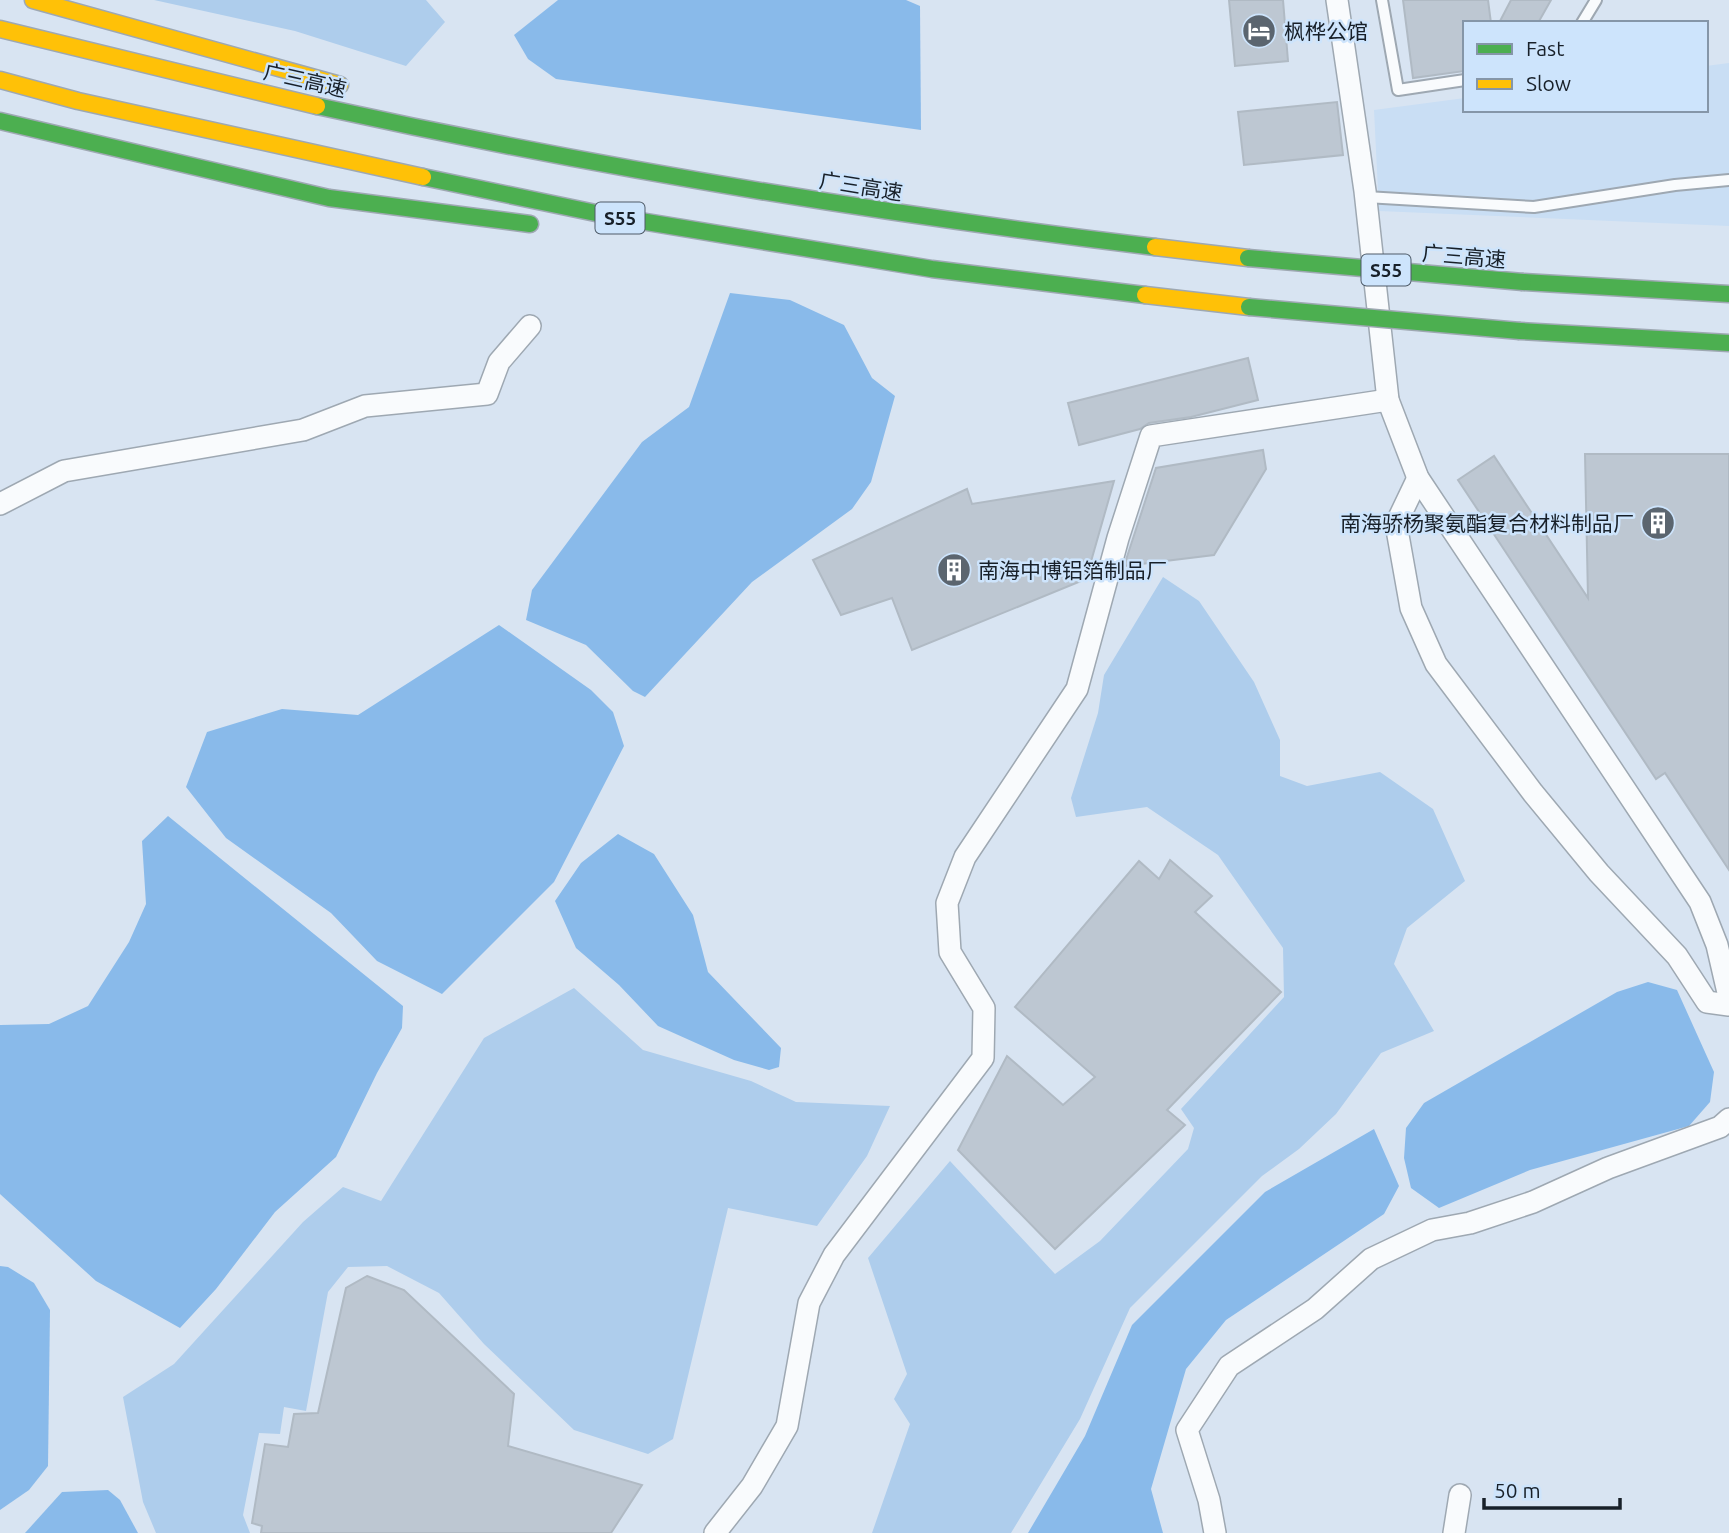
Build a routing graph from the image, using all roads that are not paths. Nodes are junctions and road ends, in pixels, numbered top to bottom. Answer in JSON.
{"nodes":[{"id":1,"x":33,"y":0,"type":"edge"},
{"id":2,"x":1337,"y":0,"type":"edge"},
{"id":3,"x":1382,"y":0,"type":"edge"},
{"id":4,"x":1596,"y":0,"type":"edge"},
{"id":5,"x":1583,"y":21,"type":"edge"},
{"id":6,"x":0,"y":29,"type":"edge"},
{"id":7,"x":0,"y":79,"type":"edge"},
{"id":8,"x":1463,"y":80,"type":"edge"},
{"id":9,"x":358,"y":91,"type":"dead end"},
{"id":10,"x":450,"y":118,"type":"dead end"},
{"id":11,"x":0,"y":121,"type":"edge"},
{"id":12,"x":607,"y":165,"type":"junction"},
{"id":13,"x":1729,"y":180,"type":"edge"},
{"id":14,"x":1366,"y":197,"type":"junction"},
{"id":15,"x":551,"y":226,"type":"dead end"},
{"id":16,"x":604,"y":230,"type":"dead end"},
{"id":17,"x":736,"y":238,"type":"junction"},
{"id":18,"x":1729,"y":294,"type":"edge"},
{"id":19,"x":530,"y":326,"type":"dead end"},
{"id":20,"x":1729,"y":344,"type":"edge"},
{"id":21,"x":1388,"y":400,"type":"junction"},
{"id":22,"x":1418,"y":478,"type":"junction"},
{"id":23,"x":0,"y":504,"type":"edge"},
{"id":24,"x":1729,"y":997,"type":"edge"},
{"id":25,"x":1729,"y":1005,"type":"edge"},
{"id":26,"x":1729,"y":1119,"type":"edge"},
{"id":27,"x":1460,"y":1495,"type":"dead end"},
{"id":28,"x":715,"y":1533,"type":"edge"},
{"id":29,"x":1215,"y":1533,"type":"edge"},
{"id":30,"x":1454,"y":1533,"type":"edge"}],
"edges":[{"from":1,"to":9,"type":"highway"},
{"from":2,"to":14,"type":"street"},
{"from":3,"to":8,"type":"lane"},
{"from":4,"to":5,"type":"lane"},
{"from":6,"to":12,"type":"highway","name":"广三高速","number":"S55"},
{"from":7,"to":17,"type":"highway","number":"S55"},
{"from":10,"to":12,"type":"highway"},
{"from":11,"to":15,"type":"highway"},
{"from":12,"to":18,"type":"highway","name":"广三高速","number":"S55","bridge":true},
{"from":13,"to":14,"type":"lane"},
{"from":14,"to":21,"type":"street"},
{"from":16,"to":17,"type":"highway"},
{"from":17,"to":20,"type":"highway","number":"S55","bridge":true},
{"from":19,"to":23,"type":"street"},
{"from":21,"to":22,"type":"street"},
{"from":21,"to":28,"type":"street"},
{"from":22,"to":24,"type":"street"},
{"from":22,"to":25,"type":"street"},
{"from":26,"to":29,"type":"street"},
{"from":27,"to":30,"type":"street"}]}
